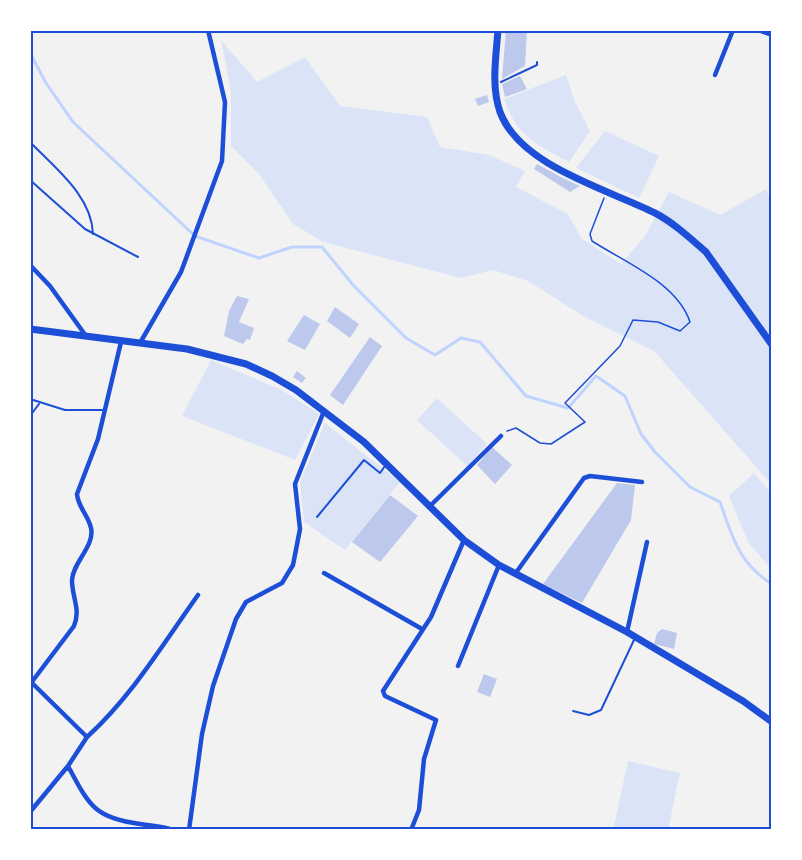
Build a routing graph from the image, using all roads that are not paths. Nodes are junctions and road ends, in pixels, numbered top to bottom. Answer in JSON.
{"nodes":[{"id":1,"x":208,"y":30,"type":"edge"},
{"id":2,"x":498,"y":30,"type":"edge"},
{"id":3,"x":733,"y":30,"type":"edge"},
{"id":4,"x":758,"y":30,"type":"edge"},
{"id":5,"x":772,"y":35,"type":"edge"},
{"id":6,"x":537,"y":62,"type":"dead end"},
{"id":7,"x":715,"y":75,"type":"dead end"},
{"id":8,"x":501,"y":82,"type":"dead end"},
{"id":9,"x":30,"y":142,"type":"edge"},
{"id":10,"x":30,"y":180,"type":"edge"},
{"id":11,"x":93,"y":234,"type":"junction"},
{"id":12,"x":138,"y":257,"type":"dead end"},
{"id":13,"x":30,"y":265,"type":"edge"},
{"id":14,"x":30,"y":329,"type":"edge"},
{"id":15,"x":86,"y":336,"type":"junction"},
{"id":16,"x":121,"y":342,"type":"junction"},
{"id":17,"x":140,"y":344,"type":"junction"},
{"id":18,"x":772,"y":345,"type":"edge"},
{"id":19,"x":30,"y":399,"type":"edge"},
{"id":20,"x":39,"y":404,"type":"junction"},
{"id":21,"x":105,"y":410,"type":"junction"},
{"id":22,"x":324,"y":411,"type":"junction"},
{"id":23,"x":30,"y":417,"type":"edge"},
{"id":24,"x":501,"y":436,"type":"road end"},
{"id":25,"x":387,"y":463,"type":"junction"},
{"id":26,"x":642,"y":482,"type":"dead end"},
{"id":27,"x":429,"y":507,"type":"junction"},
{"id":28,"x":317,"y":517,"type":"dead end"},
{"id":29,"x":464,"y":540,"type":"junction"},
{"id":30,"x":647,"y":542,"type":"dead end"},
{"id":31,"x":499,"y":565,"type":"junction"},
{"id":32,"x":324,"y":573,"type":"dead end"},
{"id":33,"x":515,"y":574,"type":"junction"},
{"id":34,"x":198,"y":595,"type":"dead end"},
{"id":35,"x":422,"y":629,"type":"junction"},
{"id":36,"x":627,"y":632,"type":"junction"},
{"id":37,"x":636,"y":637,"type":"junction"},
{"id":38,"x":458,"y":666,"type":"dead end"},
{"id":39,"x":31,"y":682,"type":"edge"},
{"id":40,"x":573,"y":711,"type":"dead end"},
{"id":41,"x":772,"y":722,"type":"edge"},
{"id":42,"x":87,"y":737,"type":"junction"},
{"id":43,"x":68,"y":766,"type":"junction"},
{"id":44,"x":30,"y":812,"type":"edge"},
{"id":45,"x":173,"y":830,"type":"edge"},
{"id":46,"x":189,"y":830,"type":"edge"},
{"id":47,"x":411,"y":830,"type":"edge"}],
"edges":[{"from":1,"to":17,"type":"street"},
{"from":2,"to":18,"type":"main road"},
{"from":3,"to":7,"type":"street"},
{"from":4,"to":5,"type":"street"},
{"from":6,"to":8,"type":"lane"},
{"from":9,"to":11,"type":"lane"},
{"from":10,"to":11,"type":"lane"},
{"from":11,"to":12,"type":"lane"},
{"from":13,"to":15,"type":"street"},
{"from":14,"to":15,"type":"main road"},
{"from":15,"to":16,"type":"main road"},
{"from":16,"to":17,"type":"main road"},
{"from":16,"to":21,"type":"street"},
{"from":17,"to":22,"type":"main road"},
{"from":19,"to":20,"type":"lane"},
{"from":20,"to":21,"type":"lane"},
{"from":20,"to":23,"type":"lane"},
{"from":21,"to":39,"type":"street"},
{"from":22,"to":25,"type":"main road"},
{"from":22,"to":46,"type":"street"},
{"from":24,"to":27,"type":"street"},
{"from":25,"to":27,"type":"main road"},
{"from":25,"to":28,"type":"lane"},
{"from":26,"to":33,"type":"street"},
{"from":27,"to":29,"type":"main road"},
{"from":29,"to":31,"type":"main road"},
{"from":29,"to":35,"type":"street"},
{"from":30,"to":36,"type":"street"},
{"from":31,"to":33,"type":"main road"},
{"from":31,"to":38,"type":"street"},
{"from":32,"to":35,"type":"street"},
{"from":33,"to":36,"type":"main road"},
{"from":34,"to":42,"type":"street"},
{"from":35,"to":47,"type":"street"},
{"from":36,"to":37,"type":"main road"},
{"from":37,"to":40,"type":"lane"},
{"from":37,"to":41,"type":"main road"},
{"from":39,"to":42,"type":"street"},
{"from":42,"to":43,"type":"street"},
{"from":43,"to":44,"type":"street"},
{"from":43,"to":45,"type":"street"}]}
